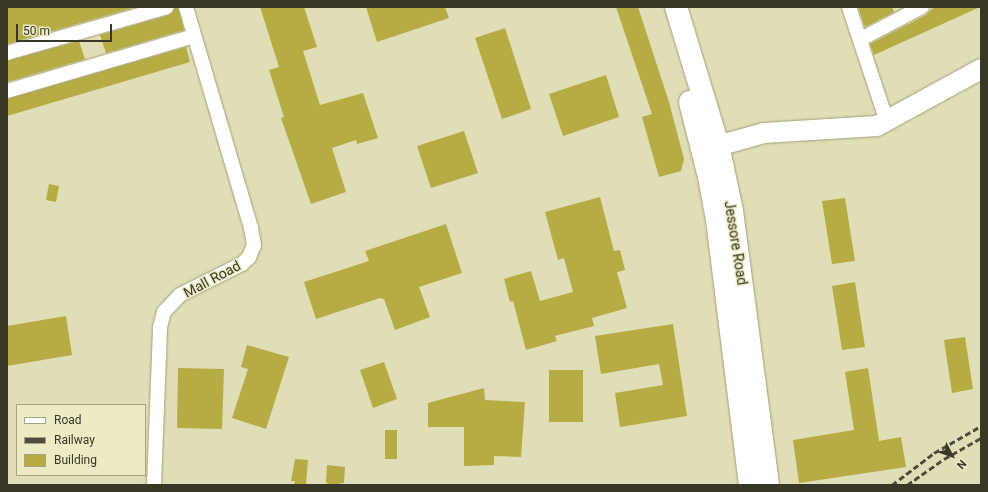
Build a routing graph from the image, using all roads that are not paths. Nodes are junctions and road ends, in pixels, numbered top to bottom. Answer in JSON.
{"nodes":[{"id":1,"x":167,"y":7,"type":"edge"},
{"id":2,"x":186,"y":7,"type":"edge"},
{"id":3,"x":661,"y":7,"type":"edge"},
{"id":4,"x":676,"y":7,"type":"edge"},
{"id":5,"x":849,"y":7,"type":"edge"},
{"id":6,"x":922,"y":7,"type":"edge"},
{"id":7,"x":194,"y":36,"type":"junction"},
{"id":8,"x":861,"y":39,"type":"junction"},
{"id":9,"x":7,"y":53,"type":"edge"},
{"id":10,"x":981,"y":69,"type":"edge"},
{"id":11,"x":7,"y":91,"type":"edge"},
{"id":12,"x":887,"y":122,"type":"junction"},
{"id":13,"x":711,"y":148,"type":"junction"},
{"id":14,"x":154,"y":485,"type":"edge"},
{"id":15,"x":750,"y":485,"type":"edge"},
{"id":16,"x":768,"y":485,"type":"edge"}],
"edges":[{"from":1,"to":9,"type":"street"},
{"from":2,"to":7,"type":"street","name":"Mall Road"},
{"from":3,"to":13,"type":"main road","name":"Jessore Road"},
{"from":4,"to":13,"type":"main road","name":"Jessore Road"},
{"from":5,"to":8,"type":"street"},
{"from":6,"to":8,"type":"street"},
{"from":7,"to":11,"type":"street"},
{"from":7,"to":14,"type":"street","name":"Mall Road"},
{"from":8,"to":12,"type":"street"},
{"from":10,"to":12,"type":"street"},
{"from":12,"to":13,"type":"street"},
{"from":13,"to":15,"type":"main road","name":"Jessore Road"},
{"from":13,"to":16,"type":"main road","name":"Jessore Road"}]}
